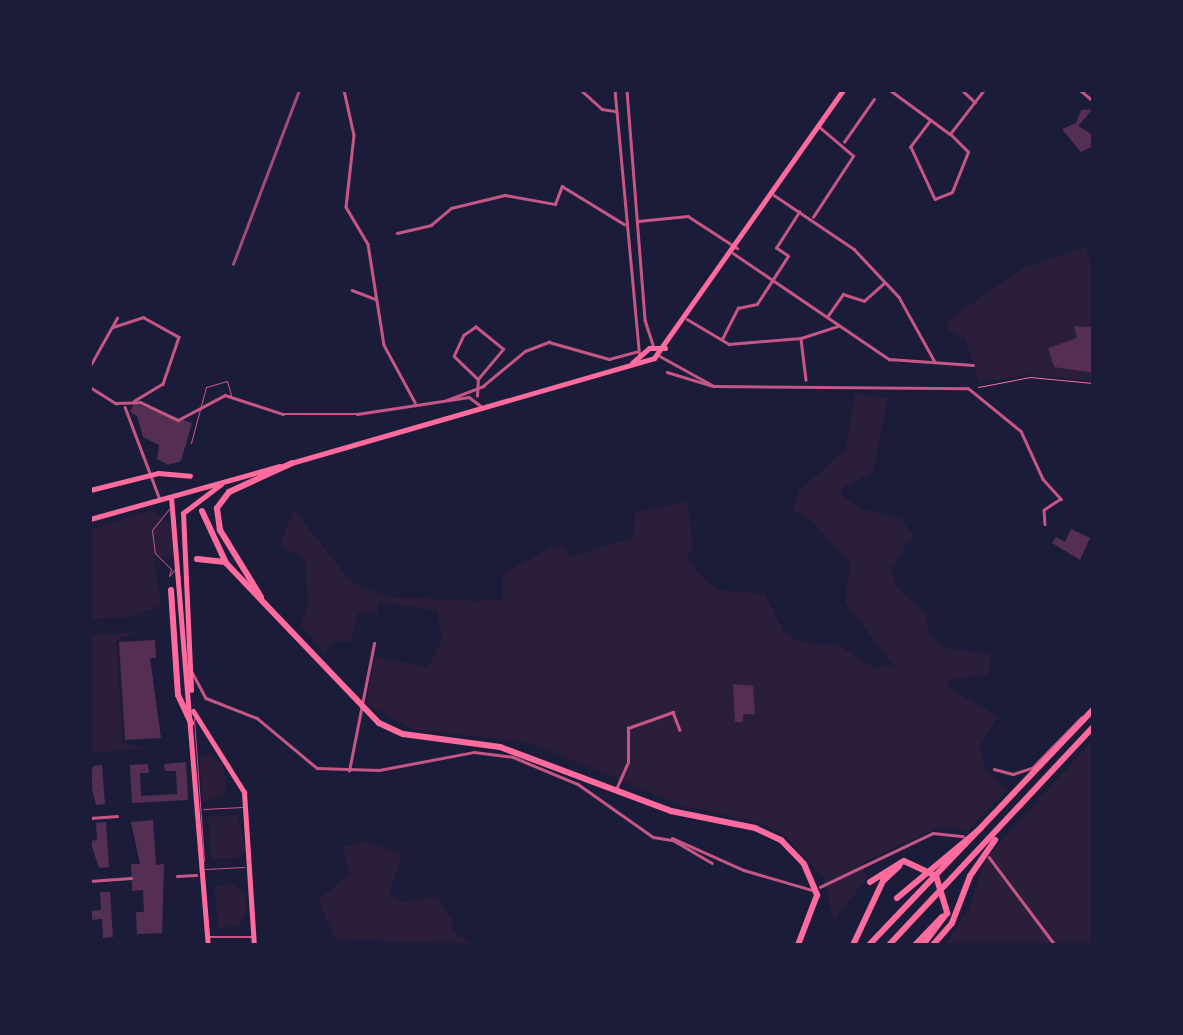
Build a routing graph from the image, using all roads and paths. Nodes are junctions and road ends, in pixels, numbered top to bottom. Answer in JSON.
{"nodes":[{"id":1,"x":344,"y":90,"type":"edge"},
{"id":2,"x":581,"y":90,"type":"edge"},
{"id":3,"x":615,"y":90,"type":"edge"},
{"id":4,"x":626,"y":90,"type":"edge"},
{"id":5,"x":843,"y":90,"type":"edge"},
{"id":6,"x":890,"y":90,"type":"edge"},
{"id":7,"x":962,"y":90,"type":"edge"},
{"id":8,"x":984,"y":90,"type":"edge"},
{"id":9,"x":1080,"y":90,"type":"edge"},
{"id":10,"x":874,"y":100,"type":"dead end"},
{"id":11,"x":1093,"y":100,"type":"edge"},
{"id":12,"x":975,"y":102,"type":"junction"},
{"id":13,"x":616,"y":111,"type":"junction"},
{"id":14,"x":931,"y":120,"type":"junction"},
{"id":15,"x":819,"y":127,"type":"junction"},
{"id":16,"x":950,"y":134,"type":"junction"},
{"id":17,"x":844,"y":143,"type":"junction"},
{"id":18,"x":774,"y":195,"type":"junction"},
{"id":19,"x":800,"y":211,"type":"junction"},
{"id":20,"x":812,"y":219,"type":"junction"},
{"id":21,"x":637,"y":221,"type":"junction"},
{"id":22,"x":626,"y":225,"type":"junction"},
{"id":23,"x":397,"y":233,"type":"dead end"},
{"id":24,"x":735,"y":250,"type":"junction"},
{"id":25,"x":773,"y":281,"type":"junction"},
{"id":26,"x":884,"y":282,"type":"junction"},
{"id":27,"x":352,"y":290,"type":"dead end"},
{"id":28,"x":377,"y":300,"type":"junction"},
{"id":29,"x":117,"y":318,"type":"dead end"},
{"id":30,"x":826,"y":318,"type":"junction"},
{"id":31,"x":687,"y":319,"type":"junction"},
{"id":32,"x":838,"y":326,"type":"junction"},
{"id":33,"x":112,"y":327,"type":"junction"},
{"id":34,"x":801,"y":338,"type":"junction"},
{"id":35,"x":722,"y":339,"type":"junction"},
{"id":36,"x":648,"y":353,"type":"junction"},
{"id":37,"x":930,"y":353,"type":"junction"},
{"id":38,"x":924,"y":363,"type":"junction"},
{"id":39,"x":936,"y":364,"type":"junction"},
{"id":40,"x":973,"y":365,"type":"dead end"},
{"id":41,"x":90,"y":366,"type":"edge"},
{"id":42,"x":629,"y":366,"type":"junction"},
{"id":43,"x":667,"y":372,"type":"dead end"},
{"id":44,"x":478,"y":380,"type":"junction"},
{"id":45,"x":806,"y":382,"type":"junction"},
{"id":46,"x":1093,"y":384,"type":"edge"},
{"id":47,"x":714,"y":386,"type":"junction"},
{"id":48,"x":90,"y":387,"type":"edge"},
{"id":49,"x":968,"y":388,"type":"junction"},
{"id":50,"x":230,"y":395,"type":"junction"},
{"id":51,"x":477,"y":398,"type":"junction"},
{"id":52,"x":446,"y":401,"type":"junction"},
{"id":53,"x":134,"y":402,"type":"junction"},
{"id":54,"x":416,"y":403,"type":"junction"},
{"id":55,"x":124,"y":405,"type":"junction"},
{"id":56,"x":202,"y":407,"type":"junction"},
{"id":57,"x":482,"y":408,"type":"junction"},
{"id":58,"x":191,"y":443,"type":"dead end"},
{"id":59,"x":292,"y":463,"type":"junction"},
{"id":60,"x":190,"y":476,"type":"dead end"},
{"id":61,"x":223,"y":482,"type":"junction"},
{"id":62,"x":90,"y":490,"type":"edge"},
{"id":63,"x":184,"y":492,"type":"junction"},
{"id":64,"x":171,"y":496,"type":"junction"},
{"id":65,"x":160,"y":499,"type":"junction"},
{"id":66,"x":191,"y":507,"type":"junction"},
{"id":67,"x":172,"y":508,"type":"junction"},
{"id":68,"x":202,"y":512,"type":"dead end"},
{"id":69,"x":183,"y":513,"type":"junction"},
{"id":70,"x":90,"y":518,"type":"edge"},
{"id":71,"x":1045,"y":524,"type":"dead end"},
{"id":72,"x":196,"y":559,"type":"dead end"},
{"id":73,"x":226,"y":562,"type":"junction"},
{"id":74,"x":179,"y":569,"type":"junction"},
{"id":75,"x":171,"y":590,"type":"dead end"},
{"id":76,"x":264,"y":602,"type":"junction"},
{"id":77,"x":374,"y":643,"type":"dead end"},
{"id":78,"x":190,"y":670,"type":"junction"},
{"id":79,"x":1093,"y":710,"type":"edge"},
{"id":80,"x":194,"y":714,"type":"junction"},
{"id":81,"x":1093,"y":718,"type":"edge"},
{"id":82,"x":191,"y":723,"type":"junction"},
{"id":83,"x":1093,"y":726,"type":"edge"},
{"id":84,"x":680,"y":730,"type":"dead end"},
{"id":85,"x":994,"y":769,"type":"dead end"},
{"id":86,"x":348,"y":773,"type":"junction"},
{"id":87,"x":607,"y":806,"type":"junction"},
{"id":88,"x":248,"y":807,"type":"junction"},
{"id":89,"x":200,"y":809,"type":"junction"},
{"id":90,"x":117,"y":816,"type":"dead end"},
{"id":91,"x":90,"y":818,"type":"edge"},
{"id":92,"x":963,"y":836,"type":"dead end"},
{"id":93,"x":666,"y":838,"type":"junction"},
{"id":94,"x":960,"y":850,"type":"junction"},
{"id":95,"x":988,"y":858,"type":"dead end"},
{"id":96,"x":712,"y":863,"type":"dead end"},
{"id":97,"x":973,"y":863,"type":"junction"},
{"id":98,"x":924,"y":866,"type":"junction"},
{"id":99,"x":252,"y":867,"type":"junction"},
{"id":100,"x":202,"y":869,"type":"junction"},
{"id":101,"x":196,"y":875,"type":"dead end"},
{"id":102,"x":176,"y":876,"type":"dead end"},
{"id":103,"x":131,"y":878,"type":"dead end"},
{"id":104,"x":90,"y":882,"type":"edge"},
{"id":105,"x":870,"y":882,"type":"dead end"},
{"id":106,"x":820,"y":888,"type":"dead end"},
{"id":107,"x":812,"y":890,"type":"dead end"},
{"id":108,"x":897,"y":898,"type":"dead end"},
{"id":109,"x":208,"y":941,"type":"edge"},
{"id":110,"x":255,"y":941,"type":"edge"},
{"id":111,"x":124,"y":944,"type":"edge"},
{"id":112,"x":113,"y":945,"type":"edge"},
{"id":113,"x":798,"y":945,"type":"edge"},
{"id":114,"x":853,"y":945,"type":"edge"},
{"id":115,"x":869,"y":945,"type":"edge"},
{"id":116,"x":889,"y":945,"type":"edge"},
{"id":117,"x":919,"y":945,"type":"edge"},
{"id":118,"x":933,"y":945,"type":"edge"},
{"id":119,"x":1055,"y":945,"type":"edge"}],
"edges":[{"from":1,"to":28,"type":"street"},
{"from":2,"to":13,"type":"street"},
{"from":3,"to":13,"type":"street"},
{"from":4,"to":21,"type":"street"},
{"from":5,"to":15,"type":"main road"},
{"from":6,"to":14,"type":"street"},
{"from":7,"to":12,"type":"street"},
{"from":8,"to":12,"type":"street"},
{"from":9,"to":11,"type":"street"},
{"from":10,"to":17,"type":"street"},
{"from":12,"to":16,"type":"street"},
{"from":13,"to":22,"type":"street"},
{"from":14,"to":16,"type":"street"},
{"from":14,"to":16,"type":"street"},
{"from":15,"to":17,"type":"street"},
{"from":15,"to":18,"type":"main road"},
{"from":17,"to":20,"type":"street"},
{"from":18,"to":19,"type":"street"},
{"from":18,"to":24,"type":"main road"},
{"from":19,"to":20,"type":"street"},
{"from":19,"to":25,"type":"street"},
{"from":20,"to":26,"type":"street"},
{"from":21,"to":24,"type":"street"},
{"from":21,"to":36,"type":"street"},
{"from":22,"to":23,"type":"street"},
{"from":22,"to":36,"type":"street"},
{"from":24,"to":25,"type":"street"},
{"from":24,"to":31,"type":"main road"},
{"from":25,"to":30,"type":"street"},
{"from":25,"to":35,"type":"street"},
{"from":26,"to":30,"type":"street"},
{"from":26,"to":37,"type":"street"},
{"from":27,"to":28,"type":"street"},
{"from":28,"to":54,"type":"street"},
{"from":29,"to":33,"type":"street"},
{"from":30,"to":32,"type":"street"},
{"from":31,"to":35,"type":"street"},
{"from":31,"to":36,"type":"main road"},
{"from":32,"to":34,"type":"street"},
{"from":32,"to":38,"type":"street"},
{"from":33,"to":41,"type":"street"},
{"from":33,"to":53,"type":"street"},
{"from":34,"to":35,"type":"street"},
{"from":34,"to":45,"type":"street"},
{"from":36,"to":42,"type":"main road"},
{"from":36,"to":42,"type":"main road"},
{"from":36,"to":47,"type":"street"},
{"from":36,"to":52,"type":"street"},
{"from":37,"to":38,"type":"street"},
{"from":37,"to":39,"type":"street"},
{"from":38,"to":39,"type":"street"},
{"from":39,"to":40,"type":"street"},
{"from":42,"to":57,"type":"main road"},
{"from":43,"to":47,"type":"street"},
{"from":44,"to":44,"type":"street"},
{"from":44,"to":51,"type":"street"},
{"from":45,"to":47,"type":"street"},
{"from":45,"to":49,"type":"street"},
{"from":46,"to":49,"type":"path"},
{"from":48,"to":55,"type":"street"},
{"from":49,"to":71,"type":"street"},
{"from":50,"to":54,"type":"street"},
{"from":50,"to":56,"type":"street"},
{"from":50,"to":56,"type":"lane"},
{"from":51,"to":52,"type":"street"},
{"from":51,"to":57,"type":"street"},
{"from":52,"to":54,"type":"street"},
{"from":53,"to":55,"type":"street"},
{"from":53,"to":56,"type":"street"},
{"from":55,"to":65,"type":"street"},
{"from":56,"to":58,"type":"lane"},
{"from":57,"to":59,"type":"main road"},
{"from":59,"to":61,"type":"main road"},
{"from":59,"to":76,"type":"highway"},
{"from":60,"to":62,"type":"main road"},
{"from":61,"to":63,"type":"main road"},
{"from":61,"to":66,"type":"main road"},
{"from":63,"to":64,"type":"main road"},
{"from":63,"to":66,"type":"main road"},
{"from":64,"to":65,"type":"main road"},
{"from":64,"to":67,"type":"main road"},
{"from":65,"to":70,"type":"main road"},
{"from":66,"to":69,"type":"main road"},
{"from":67,"to":69,"type":"main road"},
{"from":67,"to":74,"type":"main road"},
{"from":67,"to":74,"type":"lane"},
{"from":68,"to":73,"type":"highway"},
{"from":69,"to":78,"type":"main road"},
{"from":72,"to":73,"type":"highway"},
{"from":73,"to":76,"type":"highway"},
{"from":74,"to":82,"type":"main road"},
{"from":75,"to":82,"type":"highway"},
{"from":76,"to":113,"type":"highway"},
{"from":77,"to":86,"type":"street"},
{"from":78,"to":80,"type":"main road"},
{"from":78,"to":86,"type":"street"},
{"from":79,"to":94,"type":"highway"},
{"from":80,"to":88,"type":"main road"},
{"from":80,"to":89,"type":"lane"},
{"from":81,"to":85,"type":"street"},
{"from":82,"to":100,"type":"main road"},
{"from":83,"to":97,"type":"highway"},
{"from":84,"to":87,"type":"street"},
{"from":86,"to":87,"type":"street"},
{"from":87,"to":93,"type":"street"},
{"from":88,"to":89,"type":"lane"},
{"from":88,"to":99,"type":"main road"},
{"from":89,"to":100,"type":"lane"},
{"from":90,"to":91,"type":"street"},
{"from":92,"to":106,"type":"street"},
{"from":93,"to":96,"type":"street"},
{"from":93,"to":107,"type":"street"},
{"from":94,"to":108,"type":"highway"},
{"from":94,"to":115,"type":"highway"},
{"from":95,"to":119,"type":"street"},
{"from":97,"to":116,"type":"highway"},
{"from":97,"to":118,"type":"highway"},
{"from":98,"to":105,"type":"highway"},
{"from":98,"to":114,"type":"highway"},
{"from":98,"to":117,"type":"highway"},
{"from":99,"to":100,"type":"lane"},
{"from":99,"to":110,"type":"main road"},
{"from":100,"to":109,"type":"main road"},
{"from":101,"to":102,"type":"street"},
{"from":103,"to":104,"type":"street"},
{"from":109,"to":110,"type":"street"},
{"from":111,"to":112,"type":"street"}]}
